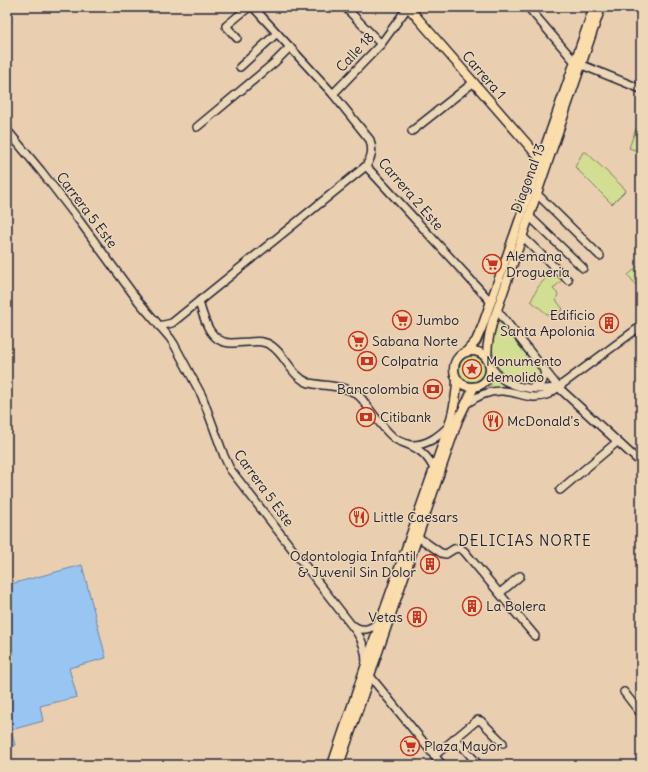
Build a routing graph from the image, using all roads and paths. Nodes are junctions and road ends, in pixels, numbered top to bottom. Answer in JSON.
{"nodes":[{"id":1,"x":249,"y":7,"type":"edge"},
{"id":2,"x":253,"y":7,"type":"edge"},
{"id":3,"x":408,"y":7,"type":"edge"},
{"id":4,"x":528,"y":7,"type":"edge"},
{"id":5,"x":594,"y":7,"type":"edge"},
{"id":6,"x":601,"y":7,"type":"edge"},
{"id":7,"x":345,"y":8,"type":"edge"},
{"id":8,"x":278,"y":33,"type":"junction"},
{"id":9,"x":237,"y":38,"type":"dead end"},
{"id":10,"x":381,"y":44,"type":"junction"},
{"id":11,"x":290,"y":47,"type":"junction"},
{"id":12,"x":578,"y":63,"type":"junction"},
{"id":13,"x":240,"y":67,"type":"dead end"},
{"id":14,"x":474,"y":82,"type":"junction"},
{"id":15,"x":641,"y":89,"type":"edge"},
{"id":16,"x":333,"y":94,"type":"junction"},
{"id":17,"x":197,"y":127,"type":"dead end"},
{"id":18,"x":7,"y":130,"type":"edge"},
{"id":19,"x":412,"y":131,"type":"dead end"},
{"id":20,"x":541,"y":159,"type":"junction"},
{"id":21,"x":366,"y":166,"type":"junction"},
{"id":22,"x":545,"y":168,"type":"junction"},
{"id":23,"x":536,"y":193,"type":"junction"},
{"id":24,"x":529,"y":216,"type":"junction"},
{"id":25,"x":522,"y":236,"type":"junction"},
{"id":26,"x":600,"y":256,"type":"dead end"},
{"id":27,"x":583,"y":268,"type":"dead end"},
{"id":28,"x":568,"y":280,"type":"dead end"},
{"id":29,"x":199,"y":302,"type":"junction"},
{"id":30,"x":491,"y":302,"type":"junction"},
{"id":31,"x":497,"y":310,"type":"junction"},
{"id":32,"x":172,"y":323,"type":"junction"},
{"id":33,"x":159,"y":326,"type":"junction"},
{"id":34,"x":641,"y":326,"type":"edge"},
{"id":35,"x":170,"y":338,"type":"junction"},
{"id":36,"x":466,"y":352,"type":"junction"},
{"id":37,"x":489,"y":363,"type":"junction"},
{"id":38,"x":543,"y":368,"type":"junction"},
{"id":39,"x":457,"y":378,"type":"junction"},
{"id":40,"x":474,"y":387,"type":"junction"},
{"id":41,"x":558,"y":387,"type":"junction"},
{"id":42,"x":531,"y":388,"type":"junction"},
{"id":43,"x":466,"y":404,"type":"junction"},
{"id":44,"x":448,"y":426,"type":"junction"},
{"id":45,"x":618,"y":442,"type":"junction"},
{"id":46,"x":408,"y":444,"type":"junction"},
{"id":47,"x":641,"y":463,"type":"edge"},
{"id":48,"x":434,"y":469,"type":"junction"},
{"id":49,"x":560,"y":490,"type":"dead end"},
{"id":50,"x":418,"y":537,"type":"junction"},
{"id":51,"x":520,"y":576,"type":"dead end"},
{"id":52,"x":500,"y":593,"type":"junction"},
{"id":53,"x":382,"y":617,"type":"junction"},
{"id":54,"x":351,"y":624,"type":"junction"},
{"id":55,"x":535,"y":636,"type":"dead end"},
{"id":56,"x":366,"y":666,"type":"junction"},
{"id":57,"x":370,"y":676,"type":"junction"},
{"id":58,"x":624,"y":692,"type":"dead end"},
{"id":59,"x":641,"y":714,"type":"edge"},
{"id":60,"x":455,"y":738,"type":"junction"},
{"id":61,"x":502,"y":743,"type":"dead end"},
{"id":62,"x":434,"y":756,"type":"junction"},
{"id":63,"x":477,"y":763,"type":"dead end"},
{"id":64,"x":332,"y":765,"type":"edge"},
{"id":65,"x":339,"y":765,"type":"edge"},
{"id":66,"x":442,"y":765,"type":"edge"}],
"edges":[{"from":1,"to":9,"type":"street"},
{"from":2,"to":8,"type":"street","name":"Carrera 2 Este"},
{"from":3,"to":10,"type":"street","name":"Calle 18"},
{"from":3,"to":14,"type":"main road","name":"Carrera 1"},
{"from":4,"to":12,"type":"street"},
{"from":5,"to":12,"type":"main road","name":"Diagonal 13"},
{"from":6,"to":12,"type":"main road","name":"Diagonal 13"},
{"from":7,"to":10,"type":"street"},
{"from":8,"to":11,"type":"street","name":"Carrera 2 Este"},
{"from":8,"to":13,"type":"street"},
{"from":10,"to":16,"type":"street","name":"Calle 18"},
{"from":11,"to":16,"type":"street","name":"Carrera 2 Este"},
{"from":11,"to":17,"type":"street"},
{"from":12,"to":15,"type":"street"},
{"from":12,"to":20,"type":"main road","name":"Diagonal 13"},
{"from":12,"to":22,"type":"main road","name":"Diagonal 13"},
{"from":14,"to":19,"type":"street"},
{"from":14,"to":20,"type":"main road","name":"Carrera 1"},
{"from":16,"to":21,"type":"street","name":"Carrera 2 Este"},
{"from":18,"to":33,"type":"street","name":"Carrera 5 Este"},
{"from":20,"to":22,"type":"main road","name":"Carrera 1"},
{"from":20,"to":30,"type":"main road","name":"Diagonal 13"},
{"from":21,"to":29,"type":"street"},
{"from":21,"to":30,"type":"street","name":"Carrera 2 Este"},
{"from":22,"to":23,"type":"main road","name":"Diagonal 13"},
{"from":23,"to":24,"type":"main road","name":"Diagonal 13"},
{"from":23,"to":26,"type":"street"},
{"from":24,"to":25,"type":"main road","name":"Diagonal 13"},
{"from":24,"to":27,"type":"street"},
{"from":25,"to":28,"type":"street"},
{"from":25,"to":31,"type":"main road","name":"Diagonal 13"},
{"from":29,"to":32,"type":"street"},
{"from":29,"to":46,"type":"street"},
{"from":30,"to":36,"type":"main road","name":"Diagonal 13"},
{"from":31,"to":37,"type":"main road","name":"Diagonal 13"},
{"from":31,"to":38,"type":"street"},
{"from":32,"to":33,"type":"street"},
{"from":32,"to":35,"type":"street"},
{"from":33,"to":35,"type":"street","name":"Carrera 5 Este"},
{"from":34,"to":41,"type":"street"},
{"from":35,"to":54,"type":"street","name":"Carrera 5 Este"},
{"from":36,"to":37,"type":"main road"},
{"from":36,"to":39,"type":"main road"},
{"from":37,"to":40,"type":"main road"},
{"from":37,"to":42,"type":"street"},
{"from":38,"to":41,"type":"street"},
{"from":38,"to":42,"type":"street"},
{"from":39,"to":40,"type":"main road"},
{"from":39,"to":44,"type":"main road"},
{"from":40,"to":43,"type":"main road"},
{"from":41,"to":42,"type":"street"},
{"from":41,"to":43,"type":"street"},
{"from":41,"to":45,"type":"street"},
{"from":43,"to":50,"type":"main road"},
{"from":44,"to":46,"type":"street"},
{"from":44,"to":48,"type":"main road"},
{"from":45,"to":47,"type":"street"},
{"from":45,"to":49,"type":"street"},
{"from":46,"to":48,"type":"street"},
{"from":48,"to":53,"type":"main road"},
{"from":50,"to":52,"type":"street"},
{"from":50,"to":57,"type":"main road"},
{"from":51,"to":52,"type":"street"},
{"from":52,"to":55,"type":"street"},
{"from":53,"to":54,"type":"street"},
{"from":53,"to":56,"type":"main road"},
{"from":54,"to":56,"type":"street","name":"Carrera 5 Este"},
{"from":56,"to":64,"type":"main road"},
{"from":57,"to":62,"type":"street"},
{"from":57,"to":65,"type":"main road"},
{"from":58,"to":59,"type":"street"},
{"from":60,"to":61,"type":"street"},
{"from":60,"to":62,"type":"street"},
{"from":60,"to":63,"type":"street"},
{"from":62,"to":66,"type":"street"}]}
